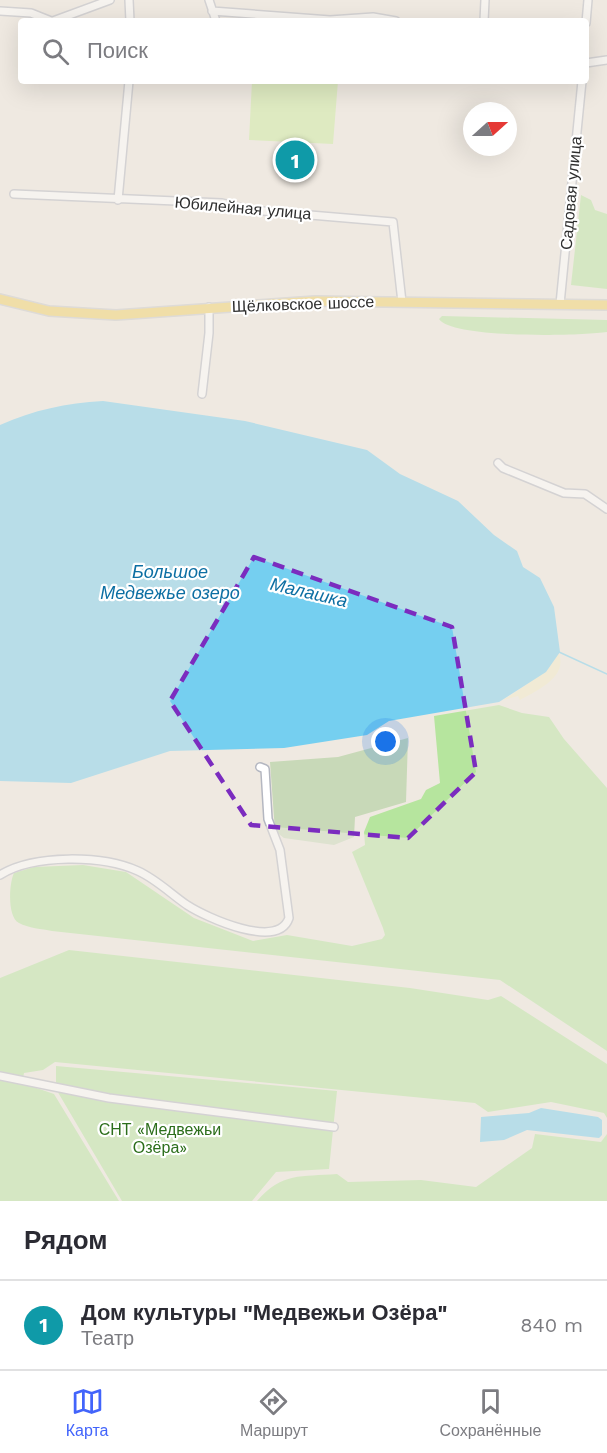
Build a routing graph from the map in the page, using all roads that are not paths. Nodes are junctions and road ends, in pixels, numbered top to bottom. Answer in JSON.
{"nodes":[{"id":1,"x":110,"y":0,"type":"edge"},
{"id":2,"x":129,"y":0,"type":"edge"},
{"id":3,"x":209,"y":0,"type":"edge"},
{"id":4,"x":485,"y":0,"type":"edge"},
{"id":5,"x":588,"y":0,"type":"edge"},
{"id":6,"x":0,"y":11,"type":"edge"},
{"id":7,"x":212,"y":11,"type":"junction"},
{"id":8,"x":44,"y":18,"type":"edge"},
{"id":9,"x":60,"y":18,"type":"edge"},
{"id":10,"x":130,"y":18,"type":"edge"},
{"id":11,"x":215,"y":18,"type":"edge"},
{"id":12,"x":304,"y":18,"type":"edge"},
{"id":13,"x":359,"y":18,"type":"edge"},
{"id":14,"x":379,"y":18,"type":"edge"},
{"id":15,"x":484,"y":18,"type":"edge"},
{"id":16,"x":586,"y":18,"type":"edge"},
{"id":17,"x":607,"y":60,"type":"edge"},
{"id":18,"x":589,"y":63,"type":"edge"},
{"id":19,"x":129,"y":84,"type":"edge"},
{"id":20,"x":582,"y":84,"type":"edge"},
{"id":21,"x":14,"y":194,"type":"dead end"},
{"id":22,"x":118,"y":200,"type":"junction"},
{"id":23,"x":0,"y":299,"type":"edge"},
{"id":24,"x":402,"y":302,"type":"junction"},
{"id":25,"x":560,"y":304,"type":"junction"},
{"id":26,"x":607,"y":305,"type":"edge"},
{"id":27,"x":209,"y":307,"type":"junction"},
{"id":28,"x":202,"y":394,"type":"dead end"},
{"id":29,"x":498,"y":463,"type":"dead end"},
{"id":30,"x":607,"y":509,"type":"edge"},
{"id":31,"x":260,"y":767,"type":"dead end"},
{"id":32,"x":0,"y":875,"type":"edge"},
{"id":33,"x":0,"y":1076,"type":"edge"},
{"id":34,"x":334,"y":1127,"type":"dead end"}],
"edges":[{"from":1,"to":9,"type":"street"},
{"from":2,"to":10,"type":"street"},
{"from":3,"to":7,"type":"street"},
{"from":4,"to":15,"type":"street"},
{"from":5,"to":16,"type":"street"},
{"from":6,"to":8,"type":"street"},
{"from":7,"to":11,"type":"street"},
{"from":7,"to":12,"type":"street"},
{"from":13,"to":14,"type":"street"},
{"from":17,"to":18,"type":"street"},
{"from":19,"to":22,"type":"street"},
{"from":20,"to":25,"type":"street","name":"Садовая улица"},
{"from":21,"to":22,"type":"street","name":"Юбилейная улица"},
{"from":22,"to":24,"type":"street","name":"Юбилейная улица"},
{"from":23,"to":27,"type":"main road","name":"Щёлковское шоссе"},
{"from":24,"to":25,"type":"main road","name":"Щёлковское шоссе"},
{"from":24,"to":27,"type":"main road","name":"Щёлковское шоссе"},
{"from":25,"to":26,"type":"main road","name":"Щёлковское шоссе"},
{"from":27,"to":28,"type":"street"},
{"from":29,"to":30,"type":"street"},
{"from":31,"to":32,"type":"street"},
{"from":33,"to":34,"type":"street"}]}
